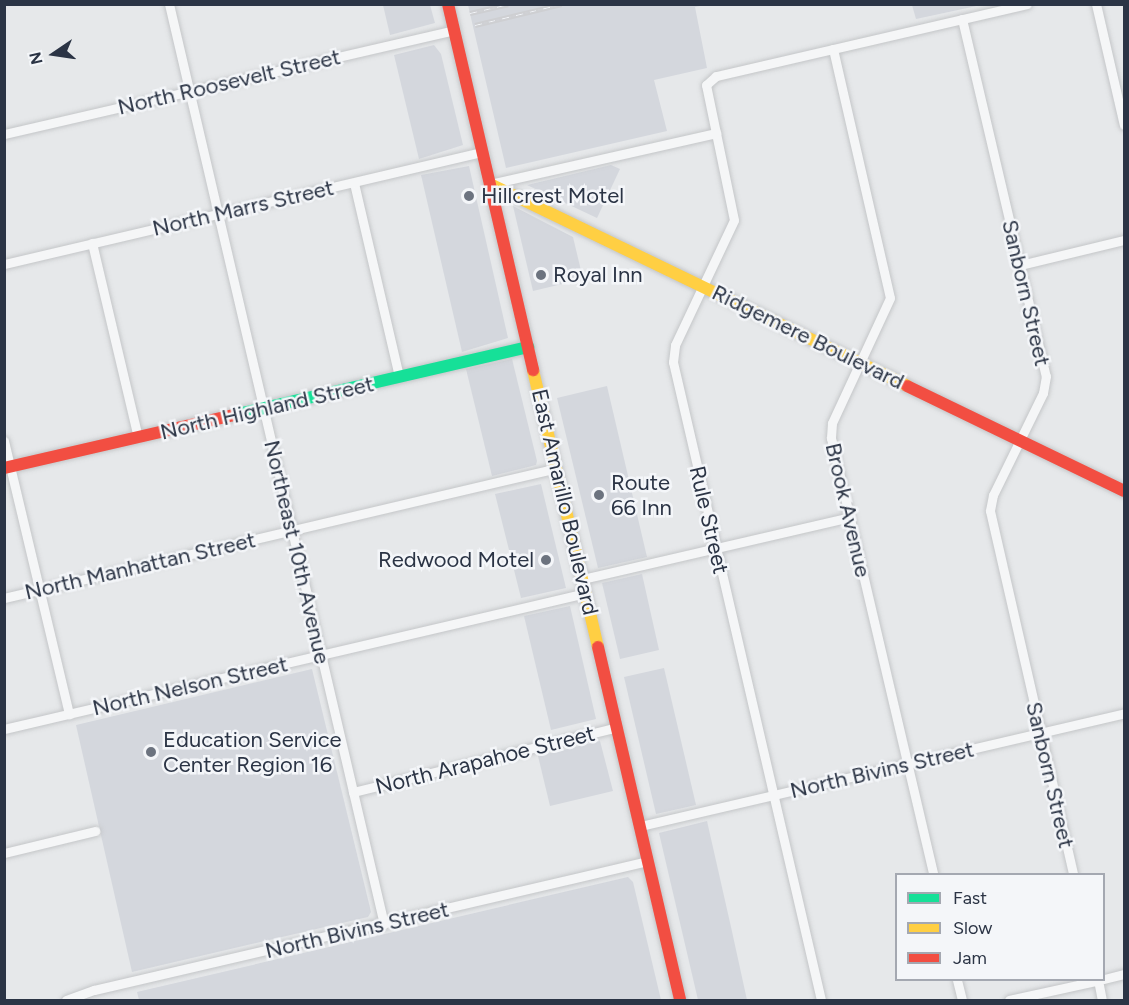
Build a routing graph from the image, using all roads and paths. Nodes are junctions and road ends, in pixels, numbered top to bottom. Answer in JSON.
{"nodes":[{"id":1,"x":169,"y":4,"type":"edge"},
{"id":2,"x":448,"y":4,"type":"edge"},
{"id":3,"x":1027,"y":4,"type":"edge"},
{"id":4,"x":1096,"y":4,"type":"edge"},
{"id":5,"x":962,"y":19,"type":"junction"},
{"id":6,"x":454,"y":30,"type":"junction"},
{"id":7,"x":833,"y":49,"type":"junction"},
{"id":8,"x":190,"y":92,"type":"junction"},
{"id":9,"x":1125,"y":125,"type":"edge"},
{"id":10,"x":716,"y":133,"type":"junction"},
{"id":11,"x":4,"y":135,"type":"edge"},
{"id":12,"x":482,"y":152,"type":"junction"},
{"id":13,"x":354,"y":183,"type":"junction"},
{"id":14,"x":490,"y":184,"type":"junction"},
{"id":15,"x":218,"y":214,"type":"junction"},
{"id":16,"x":1125,"y":240,"type":"edge"},
{"id":17,"x":92,"y":243,"type":"junction"},
{"id":18,"x":4,"y":264,"type":"edge"},
{"id":19,"x":1020,"y":265,"type":"junction"},
{"id":20,"x":704,"y":286,"type":"junction"},
{"id":21,"x":528,"y":347,"type":"junction"},
{"id":22,"x":862,"y":363,"type":"junction"},
{"id":23,"x":399,"y":377,"type":"junction"},
{"id":24,"x":263,"y":409,"type":"junction"},
{"id":25,"x":138,"y":438,"type":"junction"},
{"id":26,"x":1019,"y":440,"type":"junction"},
{"id":27,"x":4,"y":441,"type":"edge"},
{"id":28,"x":8,"y":468,"type":"edge"},
{"id":29,"x":557,"y":468,"type":"junction"},
{"id":30,"x":1125,"y":491,"type":"edge"},
{"id":31,"x":850,"y":517,"type":"junction"},
{"id":32,"x":292,"y":531,"type":"junction"},
{"id":33,"x":716,"y":549,"type":"junction"},
{"id":34,"x":582,"y":579,"type":"junction"},
{"id":35,"x":40,"y":589,"type":"junction"},
{"id":36,"x":586,"y":593,"type":"junction"},
{"id":37,"x":4,"y":598,"type":"edge"},
{"id":38,"x":321,"y":655,"type":"junction"},
{"id":39,"x":69,"y":714,"type":"junction"},
{"id":40,"x":1125,"y":714,"type":"edge"},
{"id":41,"x":616,"y":727,"type":"junction"},
{"id":42,"x":4,"y":729,"type":"edge"},
{"id":43,"x":1041,"y":733,"type":"junction"},
{"id":44,"x":907,"y":764,"type":"junction"},
{"id":45,"x":353,"y":792,"type":"junction"},
{"id":46,"x":773,"y":795,"type":"junction"},
{"id":47,"x":640,"y":826,"type":"junction"},
{"id":48,"x":95,"y":831,"type":"dead end"},
{"id":49,"x":4,"y":853,"type":"edge"},
{"id":50,"x":648,"y":861,"type":"junction"},
{"id":51,"x":933,"y":873,"type":"edge"},
{"id":52,"x":1073,"y":873,"type":"edge"},
{"id":53,"x":384,"y":924,"type":"junction"},
{"id":54,"x":1125,"y":974,"type":"edge"},
{"id":55,"x":1105,"y":978,"type":"edge"},
{"id":56,"x":957,"y":981,"type":"edge"},
{"id":57,"x":1091,"y":981,"type":"edge"},
{"id":58,"x":1100,"y":981,"type":"edge"},
{"id":59,"x":66,"y":1000,"type":"edge"},
{"id":60,"x":681,"y":1000,"type":"edge"},
{"id":61,"x":821,"y":1000,"type":"edge"},
{"id":62,"x":962,"y":1000,"type":"edge"},
{"id":63,"x":1010,"y":1000,"type":"edge"},
{"id":64,"x":1102,"y":1000,"type":"edge"}],
"edges":[{"from":1,"to":8,"type":"street","name":"Northeast 10th Avenue"},
{"from":2,"to":6,"type":"main road","name":"East Amarillo Boulevard"},
{"from":3,"to":5,"type":"street"},
{"from":4,"to":9,"type":"street"},
{"from":5,"to":7,"type":"street"},
{"from":5,"to":19,"type":"street","name":"Sanborn Street"},
{"from":6,"to":8,"type":"street","name":"North Roosevelt Street"},
{"from":6,"to":12,"type":"main road","name":"East Amarillo Boulevard"},
{"from":7,"to":10,"type":"street","name":"Rule Street"},
{"from":7,"to":22,"type":"street","name":"Brook Avenue"},
{"from":8,"to":11,"type":"street","name":"North Roosevelt Street"},
{"from":8,"to":15,"type":"street","name":"Northeast 10th Avenue"},
{"from":10,"to":14,"type":"street"},
{"from":10,"to":20,"type":"street","name":"Rule Street"},
{"from":12,"to":13,"type":"street","name":"North Marrs Street"},
{"from":12,"to":14,"type":"main road","name":"East Amarillo Boulevard"},
{"from":13,"to":15,"type":"street","name":"North Marrs Street"},
{"from":13,"to":23,"type":"street"},
{"from":14,"to":20,"type":"main road","name":"Ridgemere Boulevard"},
{"from":14,"to":21,"type":"main road","name":"East Amarillo Boulevard"},
{"from":15,"to":17,"type":"street","name":"North Marrs Street"},
{"from":15,"to":24,"type":"street","name":"Northeast 10th Avenue"},
{"from":16,"to":19,"type":"street"},
{"from":17,"to":18,"type":"street","name":"North Marrs Street"},
{"from":17,"to":25,"type":"street"},
{"from":19,"to":26,"type":"street","name":"Sanborn Street"},
{"from":20,"to":22,"type":"main road","name":"Ridgemere Boulevard"},
{"from":20,"to":33,"type":"street","name":"Rule Street"},
{"from":21,"to":23,"type":"main road","name":"North Highland Street"},
{"from":21,"to":29,"type":"main road","name":"East Amarillo Boulevard"},
{"from":22,"to":26,"type":"main road","name":"Ridgemere Boulevard"},
{"from":22,"to":31,"type":"street","name":"Brook Avenue"},
{"from":23,"to":24,"type":"main road","name":"North Highland Street"},
{"from":24,"to":25,"type":"main road","name":"North Highland Street"},
{"from":24,"to":32,"type":"street","name":"Northeast 10th Avenue"},
{"from":25,"to":28,"type":"main road","name":"North Highland Street"},
{"from":26,"to":30,"type":"main road","name":"Ridgemere Boulevard"},
{"from":26,"to":43,"type":"street","name":"Sanborn Street"},
{"from":27,"to":28,"type":"street"},
{"from":28,"to":35,"type":"street"},
{"from":29,"to":32,"type":"street","name":"North Manhattan Street"},
{"from":29,"to":34,"type":"main road","name":"East Amarillo Boulevard"},
{"from":31,"to":33,"type":"street"},
{"from":31,"to":44,"type":"street","name":"Brook Avenue"},
{"from":32,"to":35,"type":"street","name":"North Manhattan Street"},
{"from":32,"to":38,"type":"street","name":"Northeast 10th Avenue"},
{"from":33,"to":34,"type":"street"},
{"from":33,"to":46,"type":"street","name":"Rule Street"},
{"from":34,"to":36,"type":"main road","name":"East Amarillo Boulevard"},
{"from":35,"to":37,"type":"street","name":"North Manhattan Street"},
{"from":35,"to":39,"type":"street"},
{"from":36,"to":38,"type":"street","name":"North Nelson Street"},
{"from":36,"to":41,"type":"main road","name":"East Amarillo Boulevard"},
{"from":38,"to":39,"type":"street","name":"North Nelson Street"},
{"from":38,"to":45,"type":"street","name":"Northeast 10th Avenue"},
{"from":39,"to":42,"type":"street","name":"North Nelson Street"},
{"from":40,"to":43,"type":"street","name":"North Bivins Street"},
{"from":41,"to":45,"type":"street","name":"North Arapahoe Street"},
{"from":41,"to":47,"type":"main road","name":"East Amarillo Boulevard"},
{"from":43,"to":44,"type":"street","name":"North Bivins Street"},
{"from":43,"to":52,"type":"street","name":"Sanborn Street"},
{"from":44,"to":46,"type":"street","name":"North Bivins Street"},
{"from":44,"to":51,"type":"street","name":"Brook Avenue"},
{"from":45,"to":53,"type":"street","name":"Northeast 10th Avenue"},
{"from":46,"to":47,"type":"street","name":"North Bivins Street"},
{"from":46,"to":61,"type":"street","name":"Rule Street"},
{"from":47,"to":50,"type":"main road","name":"East Amarillo Boulevard"},
{"from":48,"to":49,"type":"street"},
{"from":50,"to":53,"type":"street","name":"North Bivins Street"},
{"from":50,"to":60,"type":"main road","name":"East Amarillo Boulevard"},
{"from":53,"to":59,"type":"street","name":"North Bivins Street"},
{"from":54,"to":55,"type":"street"},
{"from":56,"to":62,"type":"street"},
{"from":57,"to":63,"type":"street"},
{"from":58,"to":64,"type":"street"}]}
